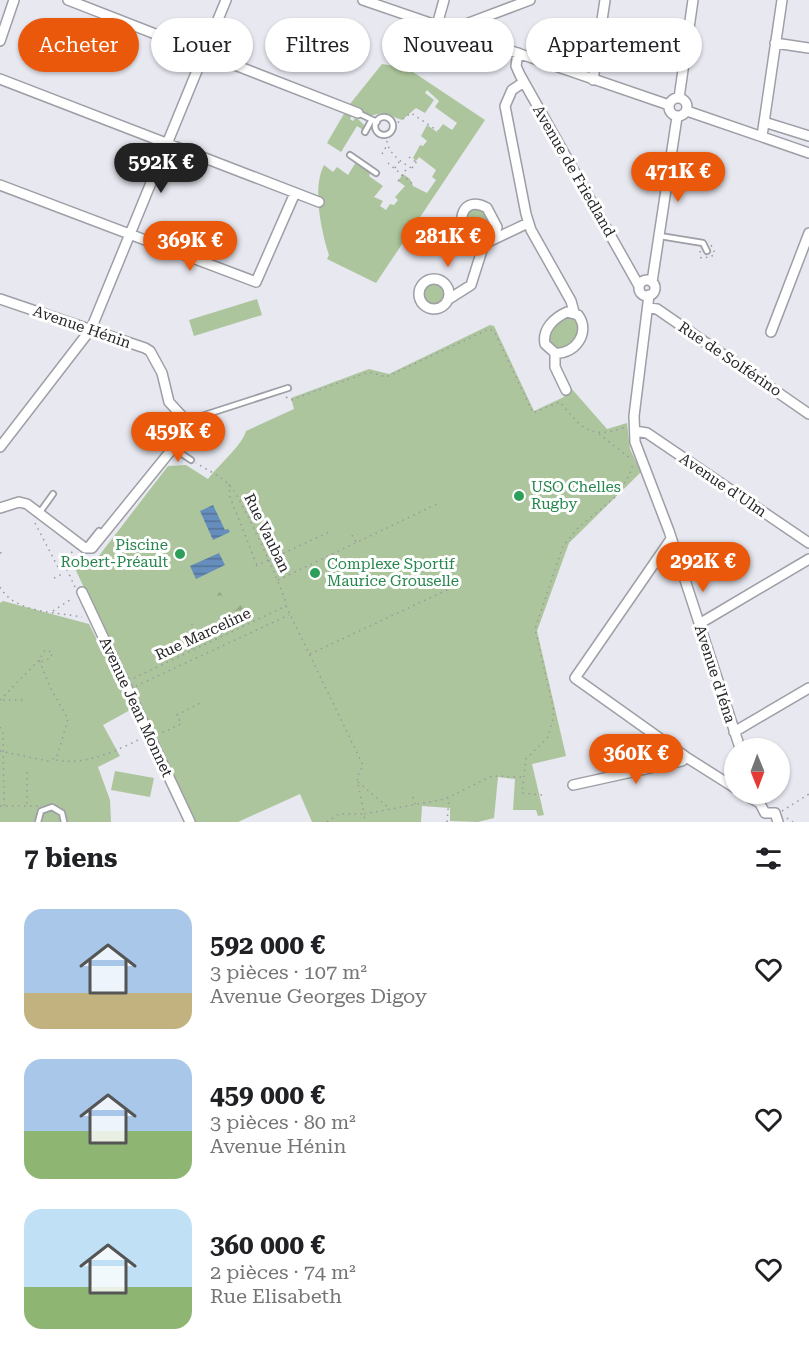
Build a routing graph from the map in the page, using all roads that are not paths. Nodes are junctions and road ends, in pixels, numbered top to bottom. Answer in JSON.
{"nodes":[{"id":1,"x":14,"y":0,"type":"edge"},
{"id":2,"x":68,"y":0,"type":"edge"},
{"id":3,"x":226,"y":0,"type":"edge"},
{"id":4,"x":363,"y":0,"type":"edge"},
{"id":5,"x":444,"y":0,"type":"edge"},
{"id":6,"x":530,"y":0,"type":"edge"},
{"id":7,"x":604,"y":0,"type":"edge"},
{"id":8,"x":693,"y":0,"type":"edge"},
{"id":9,"x":782,"y":0,"type":"edge"},
{"id":10,"x":219,"y":18,"type":"edge"},
{"id":11,"x":416,"y":18,"type":"edge"},
{"id":12,"x":439,"y":18,"type":"edge"},
{"id":13,"x":482,"y":18,"type":"edge"},
{"id":14,"x":151,"y":32,"type":"edge"},
{"id":15,"x":0,"y":41,"type":"edge"},
{"id":16,"x":775,"y":43,"type":"junction"},
{"id":17,"x":809,"y":48,"type":"edge"},
{"id":18,"x":514,"y":52,"type":"edge"},
{"id":19,"x":518,"y":53,"type":"junction"},
{"id":20,"x":253,"y":71,"type":"edge"},
{"id":21,"x":197,"y":72,"type":"edge"},
{"id":22,"x":0,"y":79,"type":"edge"},
{"id":23,"x":593,"y":80,"type":"junction"},
{"id":24,"x":524,"y":82,"type":"junction"},
{"id":25,"x":679,"y":98,"type":"junction"},
{"id":26,"x":669,"y":105,"type":"junction"},
{"id":27,"x":687,"y":111,"type":"junction"},
{"id":28,"x":358,"y":113,"type":"joint"},
{"id":29,"x":677,"y":117,"type":"junction"},
{"id":30,"x":374,"y":121,"type":"junction"},
{"id":31,"x":764,"y":122,"type":"junction"},
{"id":32,"x":365,"y":132,"type":"dead end"},
{"id":33,"x":762,"y":136,"type":"junction"},
{"id":34,"x":809,"y":136,"type":"edge"},
{"id":35,"x":167,"y":143,"type":"junction"},
{"id":36,"x":809,"y":153,"type":"edge"},
{"id":37,"x":350,"y":155,"type":"dead end"},
{"id":38,"x":376,"y":173,"type":"dead end"},
{"id":39,"x":0,"y":185,"type":"edge"},
{"id":40,"x":295,"y":193,"type":"junction"},
{"id":41,"x":319,"y":202,"type":"dead end"},
{"id":42,"x":528,"y":224,"type":"junction"},
{"id":43,"x":809,"y":233,"type":"edge"},
{"id":44,"x":130,"y":234,"type":"junction"},
{"id":45,"x":660,"y":236,"type":"junction"},
{"id":46,"x":708,"y":250,"type":"dead end"},
{"id":47,"x":652,"y":282,"type":"junction"},
{"id":48,"x":639,"y":286,"type":"junction"},
{"id":49,"x":649,"y":295,"type":"junction"},
{"id":50,"x":0,"y":299,"type":"edge"},
{"id":51,"x":449,"y":299,"type":"dead end"},
{"id":52,"x":649,"y":308,"type":"junction"},
{"id":53,"x":574,"y":312,"type":"junction"},
{"id":54,"x":91,"y":330,"type":"junction"},
{"id":55,"x":771,"y":332,"type":"dead end"},
{"id":56,"x":555,"y":353,"type":"junction"},
{"id":57,"x":288,"y":388,"type":"dead end"},
{"id":58,"x":566,"y":390,"type":"dead end"},
{"id":59,"x":809,"y":414,"type":"edge"},
{"id":60,"x":183,"y":422,"type":"junction"},
{"id":61,"x":631,"y":429,"type":"junction"},
{"id":62,"x":0,"y":447,"type":"edge"},
{"id":63,"x":173,"y":448,"type":"junction"},
{"id":64,"x":191,"y":460,"type":"road end"},
{"id":65,"x":53,"y":494,"type":"dead end"},
{"id":66,"x":0,"y":508,"type":"edge"},
{"id":67,"x":36,"y":515,"type":"junction"},
{"id":68,"x":99,"y":531,"type":"dead end"},
{"id":69,"x":671,"y":539,"type":"junction"},
{"id":70,"x":809,"y":543,"type":"edge"},
{"id":71,"x":83,"y":547,"type":"junction"},
{"id":72,"x":809,"y":560,"type":"edge"},
{"id":73,"x":80,"y":593,"type":"road end"},
{"id":74,"x":699,"y":624,"type":"junction"},
{"id":75,"x":809,"y":688,"type":"edge"},
{"id":76,"x":734,"y":732,"type":"junction"},
{"id":77,"x":736,"y":738,"type":"edge"},
{"id":78,"x":686,"y":757,"type":"junction"},
{"id":79,"x":724,"y":781,"type":"edge"},
{"id":80,"x":573,"y":785,"type":"dead end"},
{"id":81,"x":764,"y":818,"type":"edge"},
{"id":82,"x":778,"y":818,"type":"edge"},
{"id":83,"x":38,"y":822,"type":"edge"},
{"id":84,"x":64,"y":822,"type":"edge"},
{"id":85,"x":190,"y":822,"type":"edge"}],
"edges":[{"from":1,"to":15,"type":"street"},
{"from":2,"to":14,"type":"street"},
{"from":3,"to":10,"type":"street"},
{"from":4,"to":11,"type":"street"},
{"from":5,"to":12,"type":"street"},
{"from":6,"to":13,"type":"street"},
{"from":7,"to":23,"type":"street"},
{"from":8,"to":25,"type":"street"},
{"from":9,"to":16,"type":"street"},
{"from":16,"to":17,"type":"street"},
{"from":16,"to":31,"type":"street"},
{"from":18,"to":19,"type":"street"},
{"from":19,"to":23,"type":"street"},
{"from":19,"to":24,"type":"street","name":"Avenue de Friedland"},
{"from":20,"to":28,"type":"street"},
{"from":21,"to":35,"type":"street"},
{"from":22,"to":35,"type":"street"},
{"from":23,"to":26,"type":"street"},
{"from":24,"to":42,"type":"street"},
{"from":24,"to":48,"type":"street","name":"Avenue de Friedland"},
{"from":25,"to":26,"type":"street"},
{"from":25,"to":27,"type":"street"},
{"from":26,"to":29,"type":"street"},
{"from":27,"to":29,"type":"street"},
{"from":27,"to":33,"type":"street"},
{"from":28,"to":30,"type":"lane"},
{"from":29,"to":45,"type":"street"},
{"from":30,"to":30,"type":"lane"},
{"from":30,"to":32,"type":"lane"},
{"from":31,"to":33,"type":"street"},
{"from":31,"to":34,"type":"street"},
{"from":33,"to":36,"type":"street"},
{"from":35,"to":40,"type":"street"},
{"from":35,"to":44,"type":"street"},
{"from":37,"to":38,"type":"lane"},
{"from":39,"to":44,"type":"street"},
{"from":40,"to":41,"type":"street"},
{"from":40,"to":44,"type":"street"},
{"from":42,"to":51,"type":"street"},
{"from":42,"to":53,"type":"street"},
{"from":43,"to":55,"type":"street"},
{"from":44,"to":54,"type":"street"},
{"from":45,"to":46,"type":"lane"},
{"from":45,"to":47,"type":"street"},
{"from":47,"to":48,"type":"street"},
{"from":47,"to":49,"type":"street"},
{"from":48,"to":49,"type":"street"},
{"from":49,"to":52,"type":"street","name":"Avenue d'Iéna"},
{"from":50,"to":54,"type":"street","name":"Avenue Hénin"},
{"from":52,"to":59,"type":"street","name":"Rue de Solférino"},
{"from":52,"to":61,"type":"street","name":"Avenue d'Iéna"},
{"from":53,"to":56,"type":"street"},
{"from":53,"to":56,"type":"street"},
{"from":54,"to":60,"type":"street","name":"Avenue Hénin"},
{"from":54,"to":62,"type":"street"},
{"from":56,"to":58,"type":"street"},
{"from":57,"to":60,"type":"lane"},
{"from":60,"to":63,"type":"street"},
{"from":61,"to":69,"type":"street","name":"Avenue d'Iéna"},
{"from":61,"to":70,"type":"street","name":"Avenue d'Ulm"},
{"from":63,"to":64,"type":"lane"},
{"from":63,"to":71,"type":"street"},
{"from":65,"to":67,"type":"lane"},
{"from":66,"to":67,"type":"street"},
{"from":67,"to":71,"type":"street"},
{"from":68,"to":71,"type":"lane"},
{"from":69,"to":74,"type":"street","name":"Avenue d'Iéna"},
{"from":69,"to":78,"type":"street"},
{"from":72,"to":74,"type":"street"},
{"from":73,"to":85,"type":"street","name":"Avenue Jean Monnet"},
{"from":74,"to":76,"type":"street","name":"Avenue d'Iéna"},
{"from":75,"to":76,"type":"street"},
{"from":76,"to":77,"type":"street","name":"Avenue d'Iéna"},
{"from":78,"to":79,"type":"street"},
{"from":78,"to":80,"type":"street"},
{"from":81,"to":82,"type":"street"},
{"from":83,"to":84,"type":"lane"}]}
